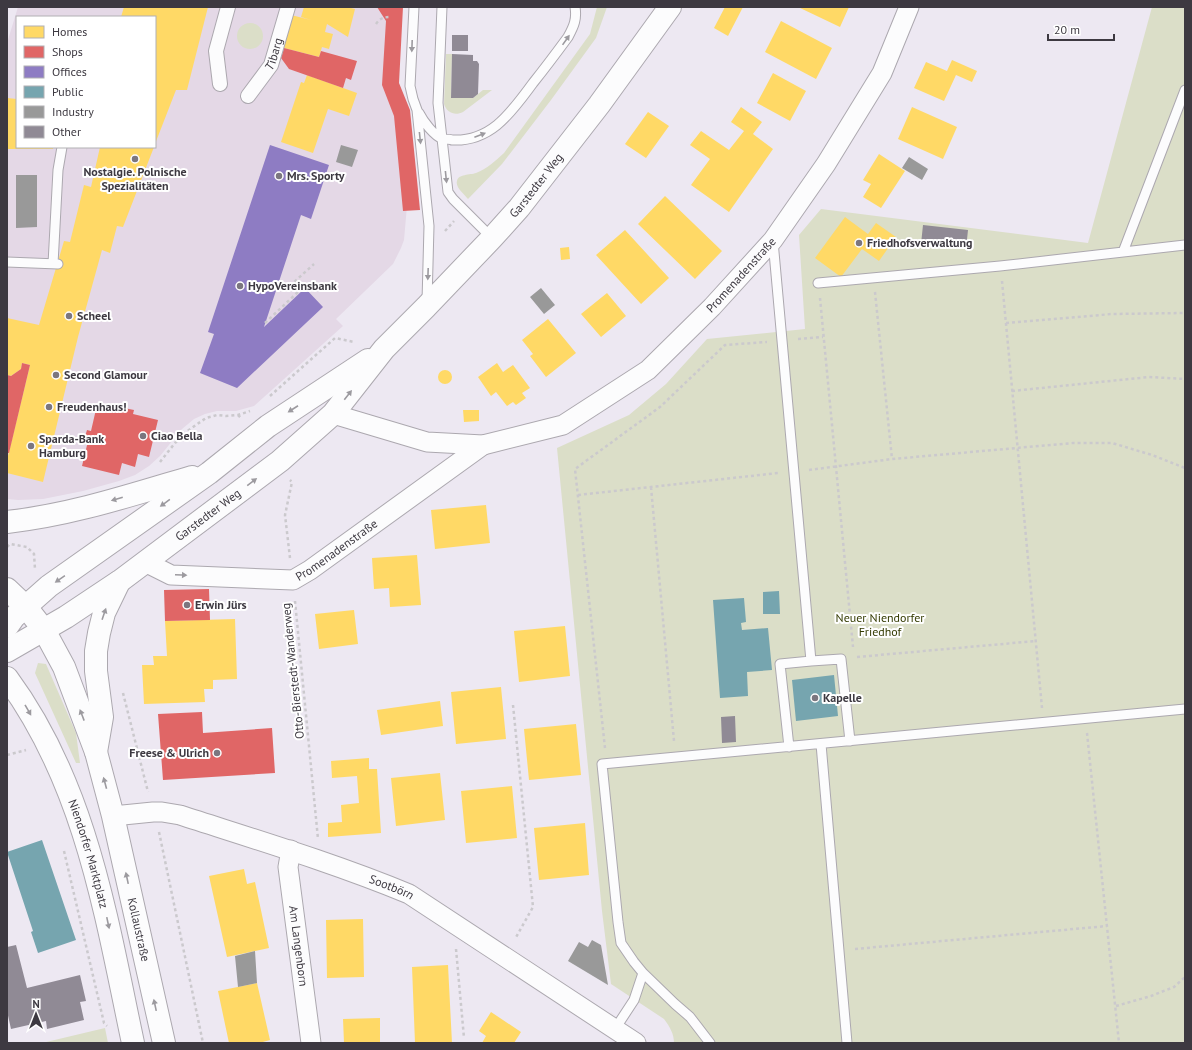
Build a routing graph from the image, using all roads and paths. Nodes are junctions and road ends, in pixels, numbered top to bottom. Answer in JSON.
{"nodes":[{"id":1,"x":228,"y":7,"type":"edge"},
{"id":2,"x":288,"y":7,"type":"edge"},
{"id":3,"x":414,"y":7,"type":"edge"},
{"id":4,"x":442,"y":7,"type":"edge"},
{"id":5,"x":575,"y":7,"type":"edge"},
{"id":6,"x":670,"y":7,"type":"edge"},
{"id":7,"x":909,"y":7,"type":"edge"},
{"id":8,"x":391,"y":17,"type":"dead end"},
{"id":9,"x":376,"y":24,"type":"dead end"},
{"id":10,"x":220,"y":84,"type":"dead end"},
{"id":11,"x":1185,"y":90,"type":"edge"},
{"id":12,"x":248,"y":96,"type":"dead end"},
{"id":13,"x":417,"y":110,"type":"junction"},
{"id":14,"x":442,"y":139,"type":"junction"},
{"id":15,"x":62,"y":148,"type":"edge"},
{"id":16,"x":456,"y":219,"type":"dead end"},
{"id":17,"x":442,"y":234,"type":"dead end"},
{"id":18,"x":492,"y":238,"type":"junction"},
{"id":19,"x":773,"y":240,"type":"junction"},
{"id":20,"x":1185,"y":245,"type":"edge"},
{"id":21,"x":1123,"y":252,"type":"junction"},
{"id":22,"x":7,"y":262,"type":"edge"},
{"id":23,"x":314,"y":264,"type":"dead end"},
{"id":24,"x":1000,"y":266,"type":"junction"},
{"id":25,"x":874,"y":278,"type":"junction"},
{"id":26,"x":818,"y":283,"type":"joint"},
{"id":27,"x":426,"y":307,"type":"junction"},
{"id":28,"x":1185,"y":313,"type":"edge"},
{"id":29,"x":265,"y":323,"type":"dead end"},
{"id":30,"x":1006,"y":323,"type":"junction"},
{"id":31,"x":824,"y":337,"type":"junction"},
{"id":32,"x":336,"y":338,"type":"dead end"},
{"id":33,"x":783,"y":341,"type":"junction"},
{"id":34,"x":384,"y":349,"type":"junction"},
{"id":35,"x":1185,"y":379,"type":"edge"},
{"id":36,"x":1012,"y":391,"type":"junction"},
{"id":37,"x":266,"y":400,"type":"dead end"},
{"id":38,"x":255,"y":409,"type":"dead end"},
{"id":39,"x":333,"y":414,"type":"junction"},
{"id":40,"x":482,"y":445,"type":"junction"},
{"id":41,"x":1017,"y":448,"type":"junction"},
{"id":42,"x":892,"y":459,"type":"junction"},
{"id":43,"x":280,"y":462,"type":"junction"},
{"id":44,"x":158,"y":464,"type":"dead end"},
{"id":45,"x":836,"y":466,"type":"junction"},
{"id":46,"x":1185,"y":468,"type":"edge"},
{"id":47,"x":794,"y":471,"type":"junction"},
{"id":48,"x":209,"y":472,"type":"junction"},
{"id":49,"x":651,"y":487,"type":"junction"},
{"id":50,"x":578,"y":495,"type":"junction"},
{"id":51,"x":7,"y":522,"type":"edge"},
{"id":52,"x":7,"y":547,"type":"edge"},
{"id":53,"x":145,"y":562,"type":"junction"},
{"id":54,"x":35,"y":571,"type":"dead end"},
{"id":55,"x":120,"y":580,"type":"junction"},
{"id":56,"x":293,"y":580,"type":"junction"},
{"id":57,"x":7,"y":589,"type":"edge"},
{"id":58,"x":26,"y":607,"type":"junction"},
{"id":59,"x":7,"y":627,"type":"edge"},
{"id":60,"x":44,"y":630,"type":"junction"},
{"id":61,"x":1036,"y":641,"type":"junction"},
{"id":62,"x":7,"y":651,"type":"edge"},
{"id":63,"x":854,"y":658,"type":"junction"},
{"id":64,"x":842,"y":659,"type":"junction"},
{"id":65,"x":811,"y":661,"type":"junction"},
{"id":66,"x":7,"y":678,"type":"edge"},
{"id":67,"x":122,"y":689,"type":"dead end"},
{"id":68,"x":513,"y":705,"type":"dead end"},
{"id":69,"x":1185,"y":709,"type":"edge"},
{"id":70,"x":1086,"y":718,"type":"junction"},
{"id":71,"x":1044,"y":722,"type":"junction"},
{"id":72,"x":850,"y":741,"type":"junction"},
{"id":73,"x":24,"y":744,"type":"dead end"},
{"id":74,"x":821,"y":744,"type":"junction"},
{"id":75,"x":789,"y":747,"type":"junction"},
{"id":76,"x":96,"y":752,"type":"junction"},
{"id":77,"x":7,"y":755,"type":"edge"},
{"id":78,"x":676,"y":757,"type":"junction"},
{"id":79,"x":607,"y":764,"type":"junction"},
{"id":80,"x":153,"y":812,"type":"junction"},
{"id":81,"x":113,"y":816,"type":"junction"},
{"id":82,"x":62,"y":844,"type":"dead end"},
{"id":83,"x":291,"y":850,"type":"junction"},
{"id":84,"x":318,"y":859,"type":"junction"},
{"id":85,"x":454,"y":924,"type":"junction"},
{"id":86,"x":1108,"y":926,"type":"junction"},
{"id":87,"x":839,"y":950,"type":"junction"},
{"id":88,"x":505,"y":958,"type":"junction"},
{"id":89,"x":643,"y":973,"type":"junction"},
{"id":90,"x":1185,"y":977,"type":"edge"},
{"id":91,"x":1116,"y":1006,"type":"junction"},
{"id":92,"x":109,"y":1028,"type":"dead end"},
{"id":93,"x":615,"y":1029,"type":"junction"},
{"id":94,"x":464,"y":1038,"type":"dead end"},
{"id":95,"x":134,"y":1043,"type":"edge"},
{"id":96,"x":164,"y":1043,"type":"edge"},
{"id":97,"x":203,"y":1043,"type":"edge"},
{"id":98,"x":311,"y":1043,"type":"edge"},
{"id":99,"x":636,"y":1043,"type":"edge"},
{"id":100,"x":710,"y":1043,"type":"edge"},
{"id":101,"x":847,"y":1043,"type":"edge"},
{"id":102,"x":1119,"y":1043,"type":"edge"}],
"edges":[{"from":1,"to":10,"type":"street"},
{"from":2,"to":12,"type":"street","name":"Tibarg"},
{"from":3,"to":13,"type":"lane","one_way":true},
{"from":4,"to":14,"type":"lane"},
{"from":14,"to":5,"type":"lane","one_way":true},
{"from":6,"to":18,"type":"main road","name":"Garstedter Weg"},
{"from":7,"to":19,"type":"street","name":"Promenadenstraße"},
{"from":8,"to":9,"type":"path"},
{"from":11,"to":21,"type":"lane"},
{"from":13,"to":14,"type":"lane"},
{"from":13,"to":27,"type":"lane","one_way":true},
{"from":14,"to":18,"type":"lane","one_way":true},
{"from":15,"to":22,"type":"lane"},
{"from":16,"to":17,"type":"path"},
{"from":18,"to":27,"type":"main road","name":"Garstedter Weg"},
{"from":19,"to":33,"type":"lane"},
{"from":19,"to":40,"type":"street","name":"Promenadenstraße"},
{"from":20,"to":21,"type":"lane"},
{"from":21,"to":24,"type":"lane"},
{"from":23,"to":29,"type":"path"},
{"from":24,"to":25,"type":"lane"},
{"from":24,"to":30,"type":"path"},
{"from":25,"to":26,"type":"lane"},
{"from":25,"to":42,"type":"path"},
{"from":26,"to":31,"type":"path"},
{"from":27,"to":34,"type":"main road","name":"Garstedter Weg"},
{"from":28,"to":30,"type":"path"},
{"from":30,"to":36,"type":"path"},
{"from":31,"to":33,"type":"path"},
{"from":31,"to":45,"type":"path"},
{"from":32,"to":37,"type":"path"},
{"from":33,"to":47,"type":"lane"},
{"from":33,"to":50,"type":"path"},
{"from":39,"to":34,"type":"main road","name":"Garstedter Weg","one_way":true},
{"from":34,"to":48,"type":"main road","name":"Garstedter Weg","one_way":true},
{"from":35,"to":36,"type":"path"},
{"from":36,"to":41,"type":"path"},
{"from":38,"to":44,"type":"path"},
{"from":39,"to":40,"type":"street","name":"Promenadenstraße"},
{"from":39,"to":43,"type":"main road","name":"Garstedter Weg"},
{"from":40,"to":56,"type":"street","name":"Promenadenstraße"},
{"from":41,"to":42,"type":"path"},
{"from":41,"to":46,"type":"path"},
{"from":41,"to":61,"type":"path"},
{"from":42,"to":45,"type":"path"},
{"from":53,"to":43,"type":"main road","name":"Garstedter Weg","one_way":true},
{"from":43,"to":56,"type":"path","name":"Otto-Bierstedt-Wanderweg"},
{"from":45,"to":47,"type":"path"},
{"from":45,"to":63,"type":"path"},
{"from":47,"to":49,"type":"path"},
{"from":47,"to":65,"type":"lane"},
{"from":48,"to":51,"type":"main road","one_way":true},
{"from":48,"to":58,"type":"main road","name":"Garstedter Weg","one_way":true},
{"from":49,"to":50,"type":"path"},
{"from":49,"to":78,"type":"path"},
{"from":50,"to":79,"type":"path"},
{"from":52,"to":54,"type":"path"},
{"from":53,"to":55,"type":"main road","name":"Garstedter Weg"},
{"from":53,"to":56,"type":"street","name":"Promenadenstraße","one_way":true},
{"from":55,"to":60,"type":"main road","name":"Garstedter Weg"},
{"from":76,"to":55,"type":"main road","one_way":true},
{"from":56,"to":84,"type":"path","name":"Otto-Bierstedt-Wanderweg"},
{"from":57,"to":58,"type":"main road"},
{"from":58,"to":59,"type":"main road","name":"Garstedter Weg"},
{"from":58,"to":60,"type":"main road"},
{"from":60,"to":62,"type":"main road","name":"Garstedter Weg"},
{"from":76,"to":60,"type":"main road","one_way":true},
{"from":61,"to":63,"type":"path"},
{"from":61,"to":71,"type":"path"},
{"from":63,"to":64,"type":"path"},
{"from":64,"to":65,"type":"lane"},
{"from":64,"to":72,"type":"lane"},
{"from":65,"to":75,"type":"lane"},
{"from":66,"to":95,"type":"main road","name":"Niendorfer Marktplatz","one_way":true},
{"from":67,"to":80,"type":"path"},
{"from":68,"to":88,"type":"path"},
{"from":69,"to":70,"type":"lane"},
{"from":70,"to":71,"type":"lane"},
{"from":70,"to":86,"type":"path"},
{"from":71,"to":72,"type":"lane"},
{"from":72,"to":74,"type":"lane"},
{"from":73,"to":77,"type":"path"},
{"from":74,"to":75,"type":"lane"},
{"from":74,"to":87,"type":"lane"},
{"from":75,"to":78,"type":"lane"},
{"from":81,"to":76,"type":"main road","one_way":true},
{"from":78,"to":79,"type":"lane"},
{"from":79,"to":89,"type":"lane"},
{"from":80,"to":81,"type":"street","name":"Sootbörn"},
{"from":80,"to":83,"type":"street","name":"Sootbörn"},
{"from":80,"to":97,"type":"path"},
{"from":96,"to":81,"type":"main road","name":"Kollaustraße","one_way":true},
{"from":82,"to":92,"type":"path"},
{"from":83,"to":84,"type":"street","name":"Sootbörn"},
{"from":83,"to":98,"type":"street","name":"Am Langenborn"},
{"from":84,"to":85,"type":"street","name":"Sootbörn"},
{"from":85,"to":88,"type":"street","name":"Sootbörn"},
{"from":85,"to":94,"type":"path"},
{"from":86,"to":87,"type":"path"},
{"from":86,"to":91,"type":"path"},
{"from":87,"to":101,"type":"lane"},
{"from":88,"to":93,"type":"street","name":"Sootbörn"},
{"from":89,"to":93,"type":"lane"},
{"from":89,"to":100,"type":"lane"},
{"from":90,"to":91,"type":"path"},
{"from":91,"to":102,"type":"path"},
{"from":93,"to":99,"type":"street","name":"Sootbörn"}]}
